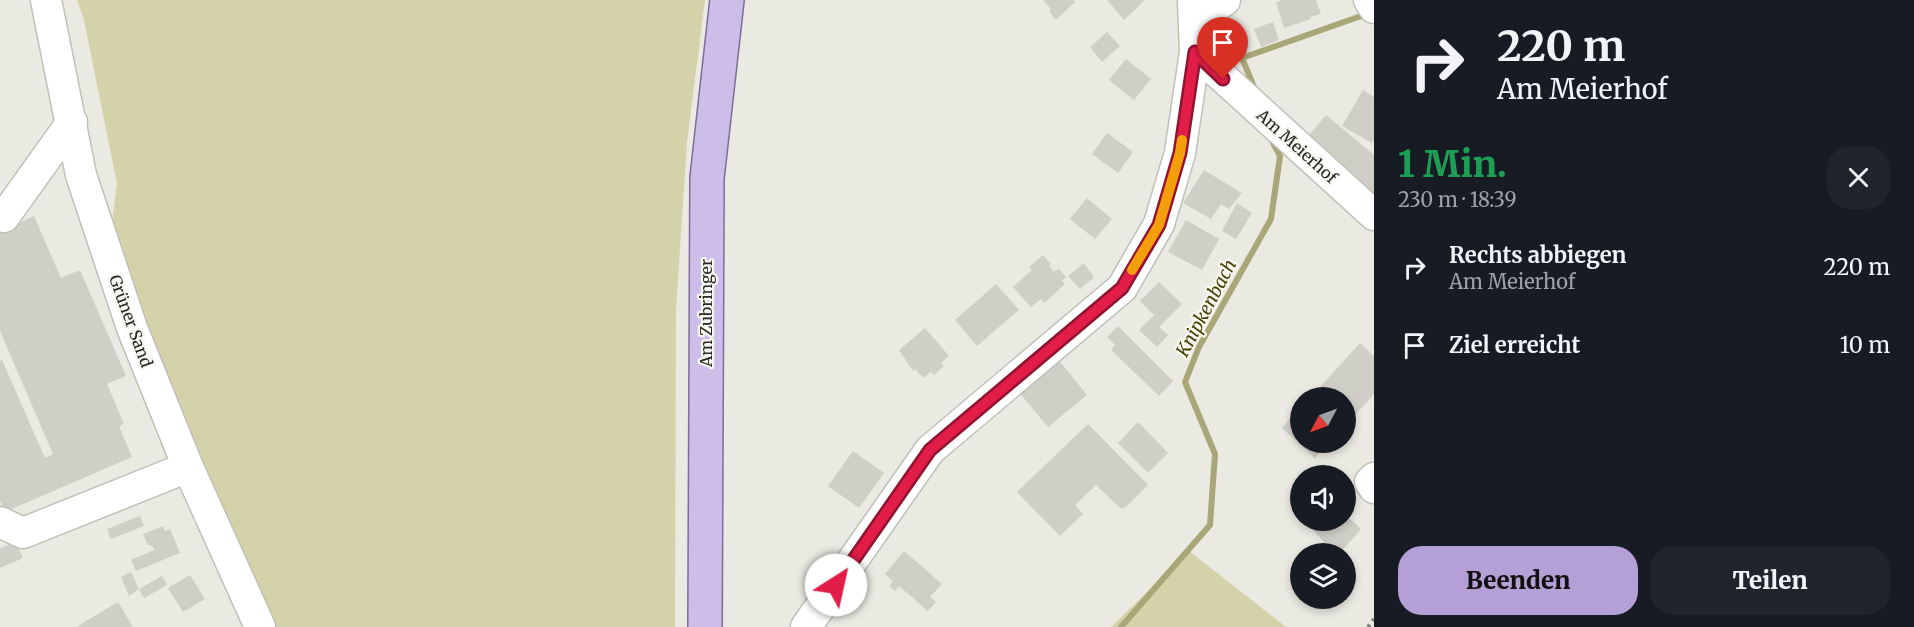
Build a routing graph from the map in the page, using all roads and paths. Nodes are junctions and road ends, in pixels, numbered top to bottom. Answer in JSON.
{"nodes":[{"id":1,"x":46,"y":0,"type":"edge"},
{"id":2,"x":727,"y":0,"type":"edge"},
{"id":3,"x":1225,"y":0,"type":"edge"},
{"id":4,"x":1370,"y":0,"type":"edge"},
{"id":5,"x":1374,"y":8,"type":"edge"},
{"id":6,"x":1194,"y":11,"type":"edge"},
{"id":7,"x":1195,"y":52,"type":"junction"},
{"id":8,"x":72,"y":122,"type":"junction"},
{"id":9,"x":1374,"y":215,"type":"edge"},
{"id":10,"x":4,"y":217,"type":"dead end"},
{"id":11,"x":188,"y":467,"type":"junction"},
{"id":12,"x":1374,"y":478,"type":"edge"},
{"id":13,"x":1374,"y":488,"type":"edge"},
{"id":14,"x":0,"y":522,"type":"edge"},
{"id":15,"x":1374,"y":619,"type":"edge"},
{"id":16,"x":260,"y":627,"type":"edge"},
{"id":17,"x":705,"y":627,"type":"edge"},
{"id":18,"x":806,"y":627,"type":"edge"},
{"id":19,"x":1368,"y":627,"type":"edge"}],
"edges":[{"from":1,"to":8,"type":"street","name":"Grüner Sand"},
{"from":2,"to":17,"type":"main road","name":"Am Zubringer"},
{"from":3,"to":6,"type":"street"},
{"from":4,"to":5,"type":"street"},
{"from":6,"to":7,"type":"street"},
{"from":7,"to":9,"type":"street","name":"Am Meierhof"},
{"from":7,"to":18,"type":"street"},
{"from":8,"to":10,"type":"street"},
{"from":8,"to":11,"type":"street","name":"Grüner Sand"},
{"from":11,"to":14,"type":"street"},
{"from":11,"to":16,"type":"street","name":"Grüner Sand"},
{"from":12,"to":13,"type":"street"},
{"from":15,"to":19,"type":"path"}]}
